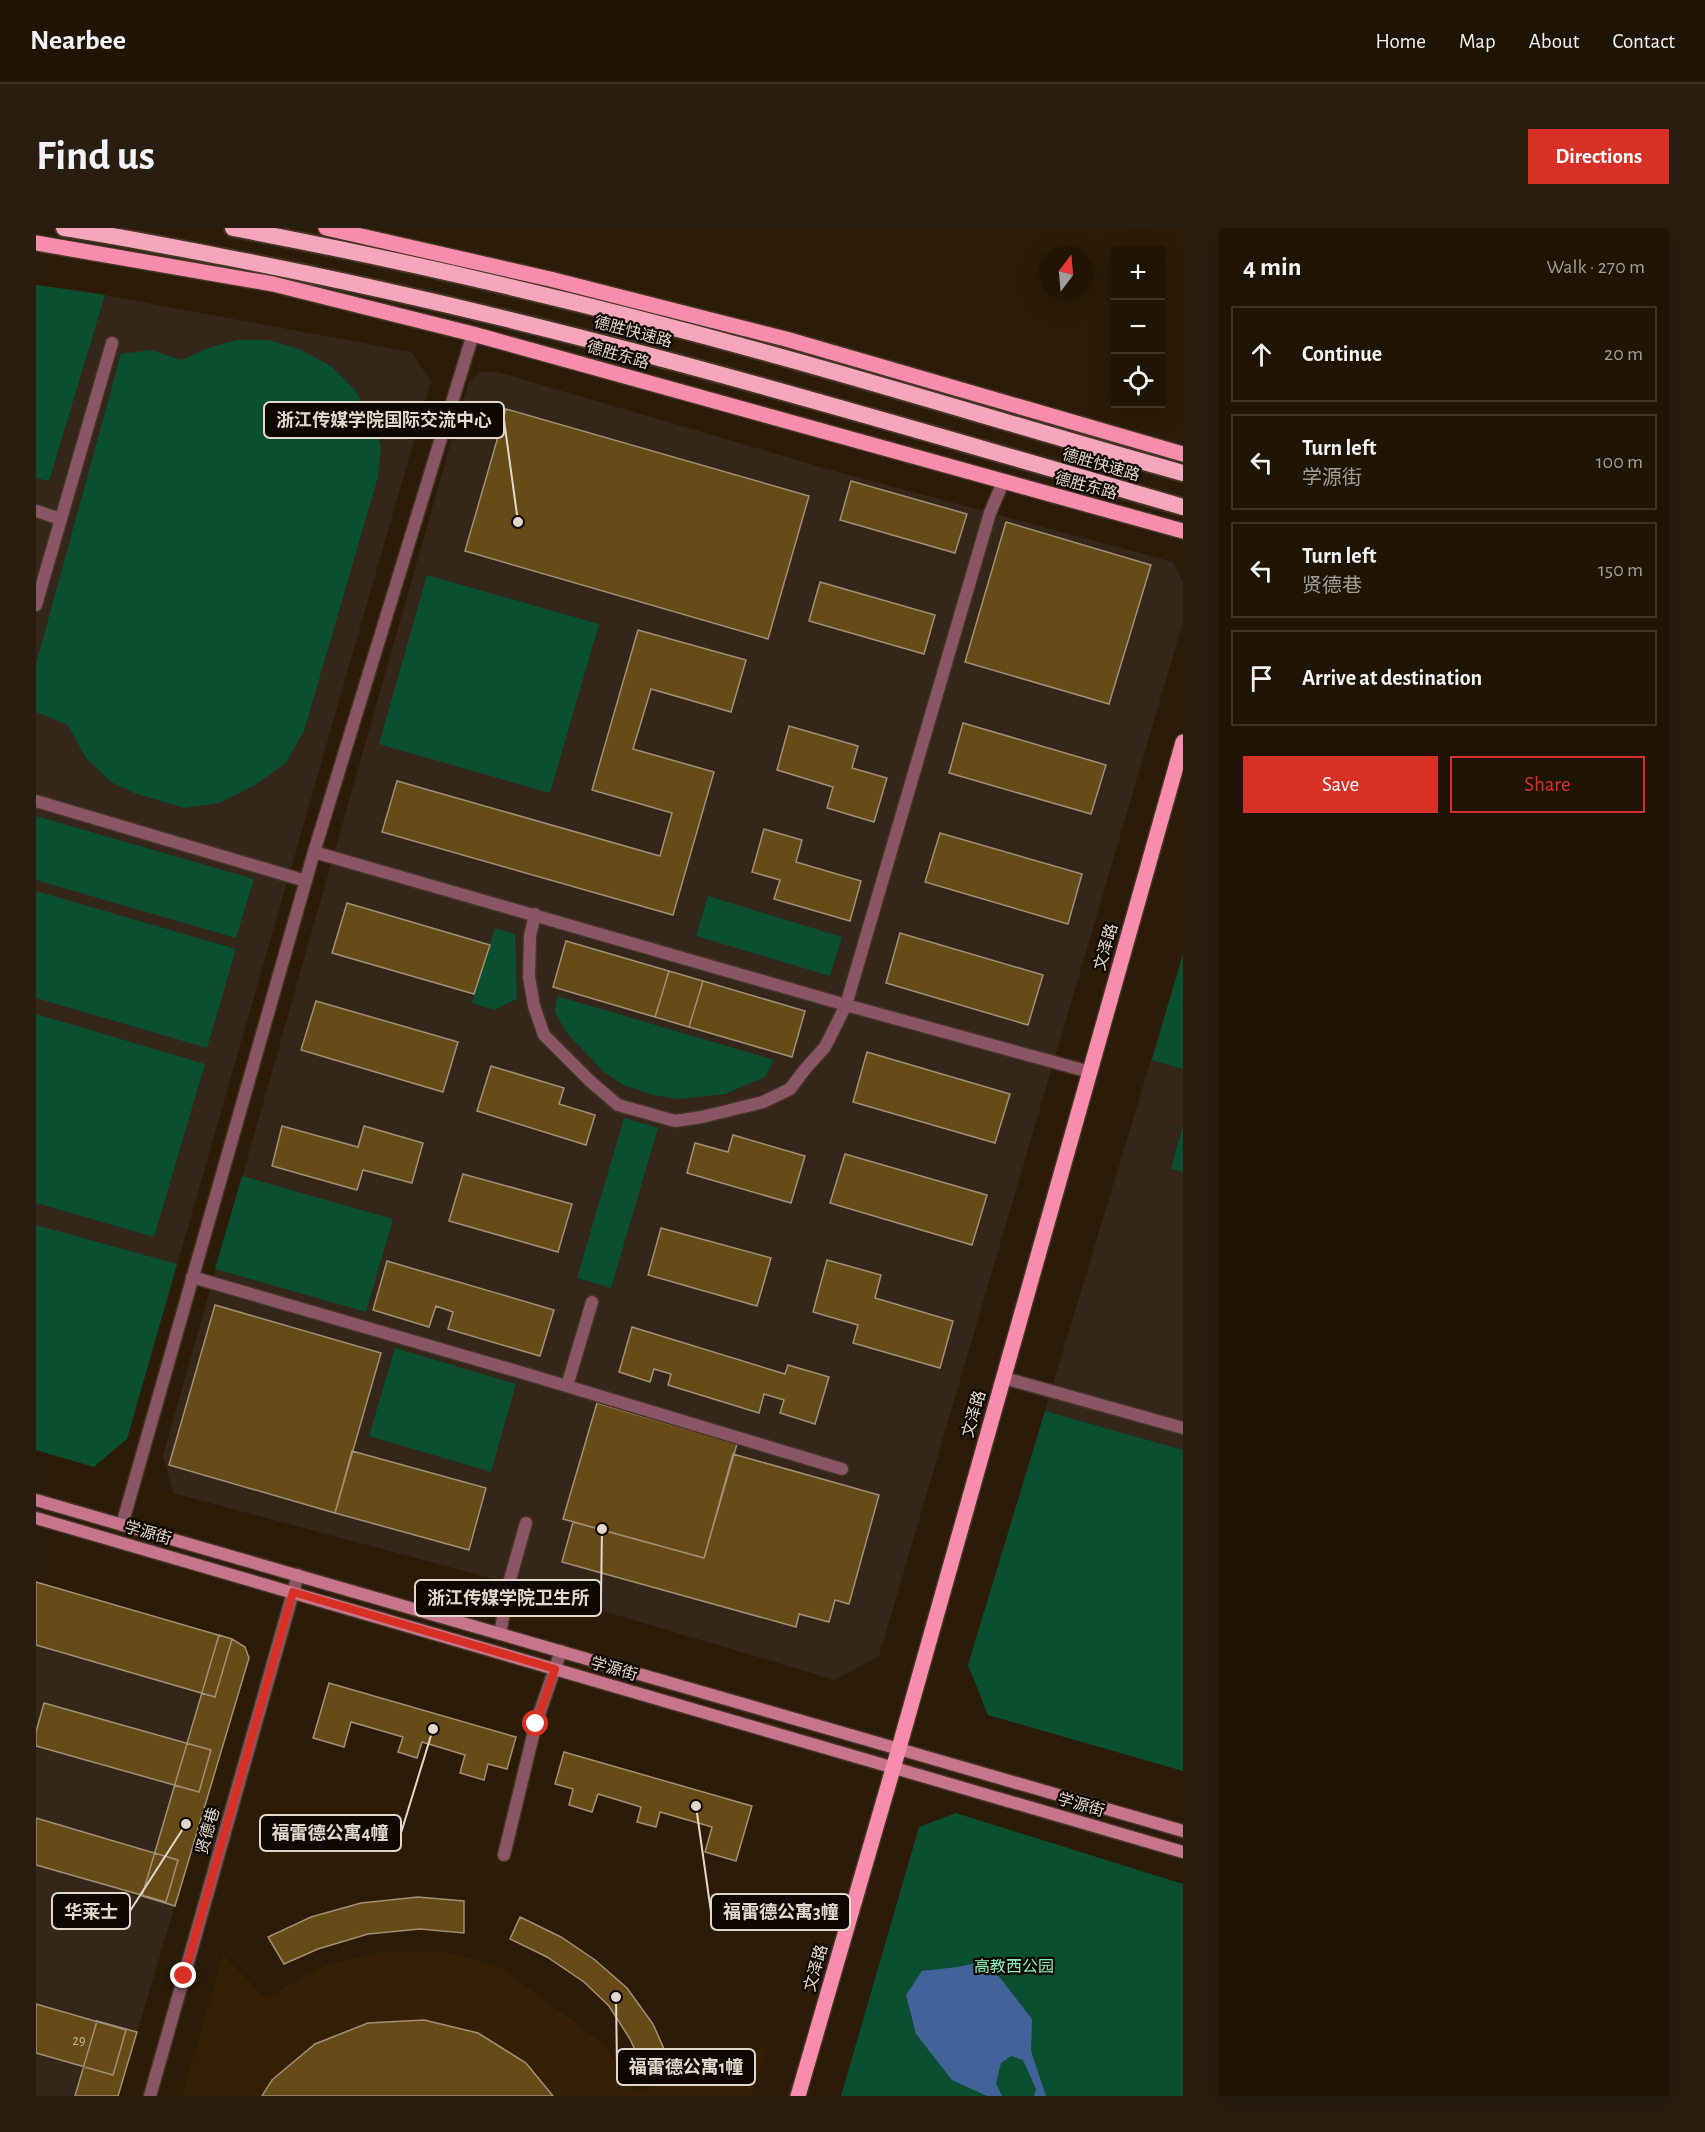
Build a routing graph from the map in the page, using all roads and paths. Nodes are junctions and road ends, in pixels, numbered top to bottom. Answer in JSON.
{"nodes":[{"id":1,"x":64,"y":228,"type":"edge"},
{"id":2,"x":233,"y":228,"type":"edge"},
{"id":3,"x":326,"y":228,"type":"edge"},
{"id":4,"x":36,"y":243,"type":"edge"},
{"id":5,"x":473,"y":333,"type":"junction"},
{"id":6,"x":112,"y":343,"type":"dead end"},
{"id":7,"x":1183,"y":454,"type":"edge"},
{"id":8,"x":1183,"y":473,"type":"edge"},
{"id":9,"x":1003,"y":482,"type":"junction"},
{"id":10,"x":1183,"y":507,"type":"edge"},
{"id":11,"x":36,"y":511,"type":"edge"},
{"id":12,"x":61,"y":519,"type":"junction"},
{"id":13,"x":1183,"y":531,"type":"edge"},
{"id":14,"x":36,"y":605,"type":"edge"},
{"id":15,"x":1183,"y":742,"type":"edge"},
{"id":16,"x":36,"y":801,"type":"edge"},
{"id":17,"x":314,"y":852,"type":"junction"},
{"id":18,"x":306,"y":881,"type":"junction"},
{"id":19,"x":536,"y":914,"type":"junction"},
{"id":20,"x":846,"y":1005,"type":"junction"},
{"id":21,"x":1090,"y":1072,"type":"junction"},
{"id":22,"x":192,"y":1277,"type":"junction"},
{"id":23,"x":592,"y":1302,"type":"dead end"},
{"id":24,"x":1004,"y":1377,"type":"junction"},
{"id":25,"x":567,"y":1386,"type":"junction"},
{"id":26,"x":1183,"y":1428,"type":"edge"},
{"id":27,"x":842,"y":1469,"type":"dead end"},
{"id":28,"x":36,"y":1500,"type":"edge"},
{"id":29,"x":36,"y":1518,"type":"edge"},
{"id":30,"x":526,"y":1523,"type":"dead end"},
{"id":31,"x":122,"y":1525,"type":"junction"},
{"id":32,"x":298,"y":1575,"type":"junction"},
{"id":33,"x":293,"y":1592,"type":"junction"},
{"id":34,"x":500,"y":1634,"type":"junction"},
{"id":35,"x":561,"y":1651,"type":"junction"},
{"id":36,"x":555,"y":1669,"type":"junction"},
{"id":37,"x":899,"y":1748,"type":"junction"},
{"id":38,"x":893,"y":1768,"type":"junction"},
{"id":39,"x":1183,"y":1831,"type":"edge"},
{"id":40,"x":1183,"y":1852,"type":"edge"},
{"id":41,"x":504,"y":1855,"type":"dead end"},
{"id":42,"x":150,"y":2096,"type":"edge"},
{"id":43,"x":798,"y":2096,"type":"edge"}],
"edges":[{"from":1,"to":10,"type":"highway","name":"德胜快速路"},
{"from":2,"to":8,"type":"highway","name":"德胜快速路"},
{"from":3,"to":7,"type":"main road"},
{"from":4,"to":5,"type":"main road","name":"德胜东路"},
{"from":5,"to":9,"type":"main road","name":"德胜东路"},
{"from":5,"to":17,"type":"street"},
{"from":6,"to":12,"type":"street"},
{"from":9,"to":13,"type":"main road","name":"德胜东路"},
{"from":9,"to":20,"type":"street"},
{"from":11,"to":12,"type":"street"},
{"from":12,"to":14,"type":"street"},
{"from":15,"to":21,"type":"main road","name":"文泽路"},
{"from":16,"to":18,"type":"street"},
{"from":17,"to":18,"type":"street"},
{"from":17,"to":19,"type":"street"},
{"from":18,"to":22,"type":"street"},
{"from":19,"to":20,"type":"street"},
{"from":19,"to":20,"type":"street"},
{"from":20,"to":21,"type":"street"},
{"from":21,"to":24,"type":"main road","name":"文泽路"},
{"from":22,"to":25,"type":"street"},
{"from":22,"to":31,"type":"street"},
{"from":23,"to":25,"type":"street"},
{"from":24,"to":26,"type":"street"},
{"from":24,"to":37,"type":"main road","name":"文泽路"},
{"from":25,"to":27,"type":"street"},
{"from":28,"to":31,"type":"main road","name":"学源街"},
{"from":29,"to":33,"type":"main road","name":"学源街"},
{"from":30,"to":34,"type":"street"},
{"from":31,"to":32,"type":"main road","name":"学源街"},
{"from":32,"to":33,"type":"street","name":"贤德巷"},
{"from":32,"to":34,"type":"main road","name":"学源街"},
{"from":33,"to":36,"type":"main road","name":"学源街"},
{"from":33,"to":42,"type":"street","name":"贤德巷"},
{"from":34,"to":35,"type":"main road","name":"学源街"},
{"from":35,"to":36,"type":"street"},
{"from":35,"to":37,"type":"main road","name":"学源街"},
{"from":36,"to":38,"type":"main road","name":"学源街"},
{"from":36,"to":41,"type":"street"},
{"from":37,"to":38,"type":"main road","name":"文泽路"},
{"from":37,"to":39,"type":"main road","name":"学源街"},
{"from":38,"to":40,"type":"main road","name":"学源街"},
{"from":38,"to":43,"type":"main road","name":"文泽路"}]}
